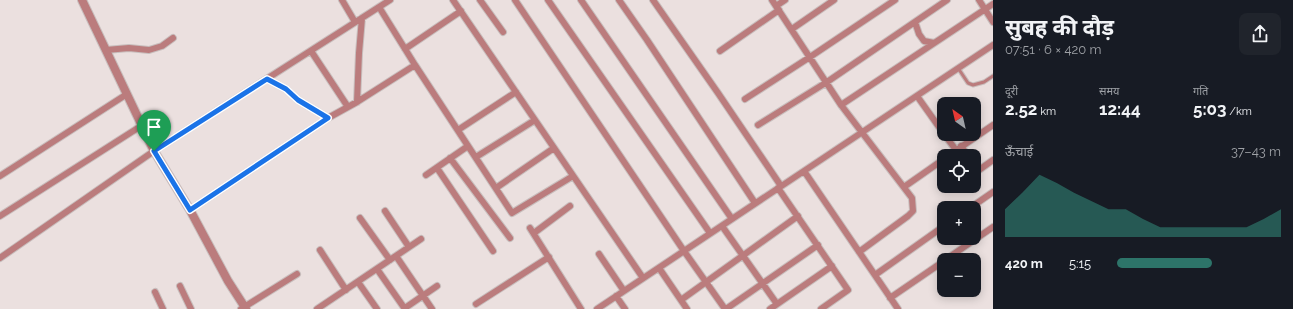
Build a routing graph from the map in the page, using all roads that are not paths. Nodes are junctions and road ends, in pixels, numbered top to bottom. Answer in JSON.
{"nodes":[{"id":1,"x":82,"y":0,"type":"edge"},
{"id":2,"x":342,"y":0,"type":"edge"},
{"id":3,"x":390,"y":0,"type":"edge"},
{"id":4,"x":453,"y":0,"type":"edge"},
{"id":5,"x":480,"y":0,"type":"edge"},
{"id":6,"x":515,"y":0,"type":"edge"},
{"id":7,"x":548,"y":0,"type":"edge"},
{"id":8,"x":581,"y":0,"type":"edge"},
{"id":9,"x":619,"y":0,"type":"edge"},
{"id":10,"x":653,"y":0,"type":"edge"},
{"id":11,"x":785,"y":0,"type":"edge"},
{"id":12,"x":834,"y":0,"type":"edge"},
{"id":13,"x":895,"y":0,"type":"edge"},
{"id":14,"x":947,"y":0,"type":"edge"},
{"id":15,"x":978,"y":0,"type":"edge"},
{"id":16,"x":993,"y":4,"type":"edge"},
{"id":17,"x":776,"y":5,"type":"edge"},
{"id":18,"x":379,"y":7,"type":"junction"},
{"id":19,"x":985,"y":10,"type":"junction"},
{"id":20,"x":461,"y":11,"type":"junction"},
{"id":21,"x":362,"y":18,"type":"junction"},
{"id":22,"x":355,"y":22,"type":"junction"},
{"id":23,"x":915,"y":22,"type":"junction"},
{"id":24,"x":993,"y":22,"type":"edge"},
{"id":25,"x":792,"y":29,"type":"junction"},
{"id":26,"x":503,"y":32,"type":"dead end"},
{"id":27,"x":173,"y":38,"type":"dead end"},
{"id":28,"x":934,"y":43,"type":"junction"},
{"id":29,"x":993,"y":45,"type":"edge"},
{"id":30,"x":405,"y":49,"type":"junction"},
{"id":31,"x":106,"y":50,"type":"junction"},
{"id":32,"x":311,"y":51,"type":"junction"},
{"id":33,"x":720,"y":51,"type":"dead end"},
{"id":34,"x":810,"y":57,"type":"junction"},
{"id":35,"x":415,"y":65,"type":"junction"},
{"id":36,"x":958,"y":68,"type":"junction"},
{"id":37,"x":993,"y":76,"type":"edge"},
{"id":38,"x":267,"y":79,"type":"junction"},
{"id":39,"x":827,"y":82,"type":"junction"},
{"id":40,"x":516,"y":92,"type":"junction"},
{"id":41,"x":127,"y":94,"type":"junction"},
{"id":42,"x":917,"y":96,"type":"junction"},
{"id":43,"x":745,"y":99,"type":"dead end"},
{"id":44,"x":357,"y":102,"type":"junction"},
{"id":45,"x":841,"y":105,"type":"junction"},
{"id":46,"x":348,"y":107,"type":"junction"},
{"id":47,"x":328,"y":118,"type":"junction"},
{"id":48,"x":535,"y":120,"type":"junction"},
{"id":49,"x":937,"y":124,"type":"edge"},
{"id":50,"x":758,"y":125,"type":"dead end"},
{"id":51,"x":993,"y":125,"type":"edge"},
{"id":52,"x":141,"y":126,"type":"junction"},
{"id":53,"x":458,"y":130,"type":"junction"},
{"id":54,"x":861,"y":132,"type":"junction"},
{"id":55,"x":951,"y":141,"type":"edge"},
{"id":56,"x":468,"y":146,"type":"junction"},
{"id":57,"x":554,"y":148,"type":"junction"},
{"id":58,"x":958,"y":148,"type":"joint"},
{"id":59,"x":154,"y":151,"type":"junction"},
{"id":60,"x":476,"y":157,"type":"junction"},
{"id":61,"x":450,"y":158,"type":"junction"},
{"id":62,"x":993,"y":160,"type":"edge"},
{"id":63,"x":937,"y":164,"type":"edge"},
{"id":64,"x":436,"y":168,"type":"junction"},
{"id":65,"x":981,"y":169,"type":"edge"},
{"id":66,"x":804,"y":171,"type":"junction"},
{"id":67,"x":426,"y":175,"type":"dead end"},
{"id":68,"x":0,"y":176,"type":"edge"},
{"id":69,"x":573,"y":176,"type":"junction"},
{"id":70,"x":780,"y":187,"type":"junction"},
{"id":71,"x":904,"y":187,"type":"junction"},
{"id":72,"x":496,"y":188,"type":"junction"},
{"id":73,"x":993,"y":192,"type":"edge"},
{"id":74,"x":980,"y":201,"type":"edge"},
{"id":75,"x":755,"y":203,"type":"junction"},
{"id":76,"x":570,"y":206,"type":"dead end"},
{"id":77,"x":190,"y":210,"type":"junction"},
{"id":78,"x":385,"y":211,"type":"dead end"},
{"id":79,"x":0,"y":216,"type":"edge"},
{"id":80,"x":798,"y":216,"type":"junction"},
{"id":81,"x":360,"y":218,"type":"dead end"},
{"id":82,"x":732,"y":219,"type":"junction"},
{"id":83,"x":722,"y":226,"type":"junction"},
{"id":84,"x":993,"y":227,"type":"edge"},
{"id":85,"x":937,"y":231,"type":"edge"},
{"id":86,"x":710,"y":233,"type":"junction"},
{"id":87,"x":510,"y":238,"type":"dead end"},
{"id":88,"x":422,"y":239,"type":"dead end"},
{"id":89,"x":818,"y":246,"type":"junction"},
{"id":90,"x":409,"y":247,"type":"junction"},
{"id":91,"x":320,"y":250,"type":"dead end"},
{"id":92,"x":684,"y":251,"type":"junction"},
{"id":93,"x":493,"y":252,"type":"dead end"},
{"id":94,"x":859,"y":252,"type":"junction"},
{"id":95,"x":955,"y":253,"type":"edge"},
{"id":96,"x":599,"y":254,"type":"dead end"},
{"id":97,"x":396,"y":256,"type":"junction"},
{"id":98,"x":549,"y":256,"type":"junction"},
{"id":99,"x":743,"y":256,"type":"junction"},
{"id":100,"x":0,"y":258,"type":"edge"},
{"id":101,"x":390,"y":260,"type":"junction"},
{"id":102,"x":832,"y":266,"type":"junction"},
{"id":103,"x":937,"y":266,"type":"edge"},
{"id":104,"x":659,"y":268,"type":"junction"},
{"id":105,"x":377,"y":270,"type":"junction"},
{"id":106,"x":297,"y":274,"type":"dead end"},
{"id":107,"x":875,"y":275,"type":"junction"},
{"id":108,"x":643,"y":278,"type":"junction"},
{"id":109,"x":358,"y":282,"type":"junction"},
{"id":110,"x":706,"y":282,"type":"junction"},
{"id":111,"x":762,"y":284,"type":"junction"},
{"id":112,"x":180,"y":286,"type":"dead end"},
{"id":113,"x":437,"y":286,"type":"dead end"},
{"id":114,"x":346,"y":290,"type":"junction"},
{"id":115,"x":624,"y":291,"type":"junction"},
{"id":116,"x":155,"y":292,"type":"dead end"},
{"id":117,"x":423,"y":296,"type":"junction"},
{"id":118,"x":616,"y":296,"type":"junction"},
{"id":119,"x":890,"y":298,"type":"junction"},
{"id":120,"x":681,"y":300,"type":"junction"},
{"id":121,"x":476,"y":304,"type":"dead end"},
{"id":122,"x":777,"y":304,"type":"junction"},
{"id":123,"x":244,"y":308,"type":"edge"},
{"id":124,"x":163,"y":309,"type":"edge"},
{"id":125,"x":191,"y":309,"type":"edge"},
{"id":126,"x":317,"y":309,"type":"edge"},
{"id":127,"x":377,"y":309,"type":"edge"},
{"id":128,"x":405,"y":309,"type":"edge"},
{"id":129,"x":432,"y":309,"type":"edge"},
{"id":130,"x":581,"y":309,"type":"edge"},
{"id":131,"x":597,"y":309,"type":"edge"},
{"id":132,"x":625,"y":309,"type":"edge"},
{"id":133,"x":688,"y":309,"type":"edge"},
{"id":134,"x":725,"y":309,"type":"edge"},
{"id":135,"x":770,"y":309,"type":"edge"},
{"id":136,"x":821,"y":309,"type":"edge"},
{"id":137,"x":898,"y":309,"type":"edge"}],
"edges":[{"from":1,"to":31,"type":"street"},
{"from":2,"to":22,"type":"street"},
{"from":3,"to":18,"type":"street"},
{"from":4,"to":20,"type":"street"},
{"from":5,"to":26,"type":"street"},
{"from":6,"to":92,"type":"street"},
{"from":7,"to":86,"type":"street"},
{"from":8,"to":82,"type":"street"},
{"from":9,"to":75,"type":"street"},
{"from":10,"to":70,"type":"street"},
{"from":11,"to":17,"type":"street"},
{"from":12,"to":25,"type":"street"},
{"from":13,"to":34,"type":"street"},
{"from":14,"to":23,"type":"street"},
{"from":15,"to":19,"type":"street"},
{"from":16,"to":19,"type":"street"},
{"from":17,"to":25,"type":"street"},
{"from":17,"to":33,"type":"street"},
{"from":18,"to":21,"type":"street"},
{"from":18,"to":30,"type":"street"},
{"from":19,"to":24,"type":"street"},
{"from":19,"to":28,"type":"street"},
{"from":20,"to":30,"type":"street"},
{"from":20,"to":40,"type":"street"},
{"from":21,"to":22,"type":"street"},
{"from":21,"to":44,"type":"street"},
{"from":22,"to":32,"type":"street"},
{"from":23,"to":28,"type":"street"},
{"from":23,"to":39,"type":"street"},
{"from":25,"to":34,"type":"street"},
{"from":27,"to":31,"type":"street"},
{"from":28,"to":45,"type":"street"},
{"from":29,"to":36,"type":"street"},
{"from":30,"to":35,"type":"street"},
{"from":31,"to":41,"type":"street"},
{"from":32,"to":38,"type":"street"},
{"from":32,"to":46,"type":"street"},
{"from":34,"to":39,"type":"street"},
{"from":34,"to":43,"type":"street"},
{"from":35,"to":44,"type":"street"},
{"from":35,"to":53,"type":"street"},
{"from":36,"to":37,"type":"lane"},
{"from":36,"to":42,"type":"street"},
{"from":38,"to":47,"type":"street"},
{"from":38,"to":59,"type":"street"},
{"from":39,"to":45,"type":"street"},
{"from":39,"to":50,"type":"street"},
{"from":40,"to":48,"type":"street"},
{"from":40,"to":53,"type":"street"},
{"from":41,"to":52,"type":"street"},
{"from":41,"to":68,"type":"street"},
{"from":42,"to":49,"type":"street"},
{"from":42,"to":54,"type":"street"},
{"from":44,"to":46,"type":"street"},
{"from":45,"to":54,"type":"street"},
{"from":46,"to":47,"type":"street"},
{"from":47,"to":77,"type":"street"},
{"from":48,"to":57,"type":"street"},
{"from":48,"to":60,"type":"street"},
{"from":51,"to":58,"type":"street"},
{"from":52,"to":59,"type":"street"},
{"from":52,"to":79,"type":"street"},
{"from":53,"to":56,"type":"street"},
{"from":54,"to":66,"type":"street"},
{"from":54,"to":71,"type":"street"},
{"from":55,"to":58,"type":"street"},
{"from":56,"to":60,"type":"street"},
{"from":56,"to":61,"type":"street"},
{"from":57,"to":69,"type":"street"},
{"from":57,"to":72,"type":"street"},
{"from":59,"to":77,"type":"street"},
{"from":59,"to":100,"type":"street"},
{"from":60,"to":72,"type":"street"},
{"from":61,"to":64,"type":"street"},
{"from":61,"to":87,"type":"street"},
{"from":62,"to":65,"type":"street"},
{"from":63,"to":71,"type":"street"},
{"from":64,"to":67,"type":"street"},
{"from":64,"to":93,"type":"street"},
{"from":66,"to":70,"type":"street"},
{"from":66,"to":94,"type":"street"},
{"from":69,"to":72,"type":"street"},
{"from":69,"to":108,"type":"street"},
{"from":70,"to":75,"type":"street"},
{"from":70,"to":80,"type":"street"},
{"from":71,"to":94,"type":"street"},
{"from":73,"to":74,"type":"street"},
{"from":75,"to":82,"type":"street"},
{"from":76,"to":98,"type":"street"},
{"from":77,"to":123,"type":"street"},
{"from":78,"to":90,"type":"street"},
{"from":80,"to":89,"type":"street"},
{"from":80,"to":99,"type":"street"},
{"from":81,"to":101,"type":"street"},
{"from":82,"to":83,"type":"street"},
{"from":83,"to":86,"type":"street"},
{"from":83,"to":99,"type":"street"},
{"from":84,"to":95,"type":"street"},
{"from":85,"to":107,"type":"street"},
{"from":86,"to":92,"type":"street"},
{"from":88,"to":90,"type":"street"},
{"from":89,"to":102,"type":"street"},
{"from":89,"to":111,"type":"street"},
{"from":90,"to":97,"type":"street"},
{"from":91,"to":114,"type":"street"},
{"from":92,"to":104,"type":"street"},
{"from":92,"to":110,"type":"street"},
{"from":94,"to":107,"type":"street"},
{"from":96,"to":115,"type":"street"},
{"from":97,"to":101,"type":"street"},
{"from":97,"to":117,"type":"street"},
{"from":98,"to":121,"type":"street"},
{"from":98,"to":130,"type":"street"},
{"from":99,"to":110,"type":"street"},
{"from":99,"to":111,"type":"street"},
{"from":101,"to":105,"type":"street"},
{"from":102,"to":122,"type":"street"},
{"from":102,"to":136,"type":"street"},
{"from":103,"to":119,"type":"street"},
{"from":104,"to":108,"type":"street"},
{"from":104,"to":120,"type":"street"},
{"from":105,"to":109,"type":"street"},
{"from":105,"to":128,"type":"street"},
{"from":106,"to":123,"type":"street"},
{"from":107,"to":119,"type":"street"},
{"from":108,"to":115,"type":"street"},
{"from":109,"to":114,"type":"street"},
{"from":109,"to":127,"type":"street"},
{"from":110,"to":120,"type":"street"},
{"from":110,"to":134,"type":"street"},
{"from":111,"to":122,"type":"street"},
{"from":111,"to":134,"type":"street"},
{"from":112,"to":125,"type":"street"},
{"from":113,"to":117,"type":"street"},
{"from":114,"to":126,"type":"street"},
{"from":115,"to":118,"type":"street"},
{"from":116,"to":124,"type":"street"},
{"from":117,"to":128,"type":"street"},
{"from":117,"to":129,"type":"street"},
{"from":118,"to":131,"type":"street"},
{"from":118,"to":132,"type":"street"},
{"from":119,"to":137,"type":"street"},
{"from":120,"to":133,"type":"street"},
{"from":122,"to":135,"type":"street"}]}
